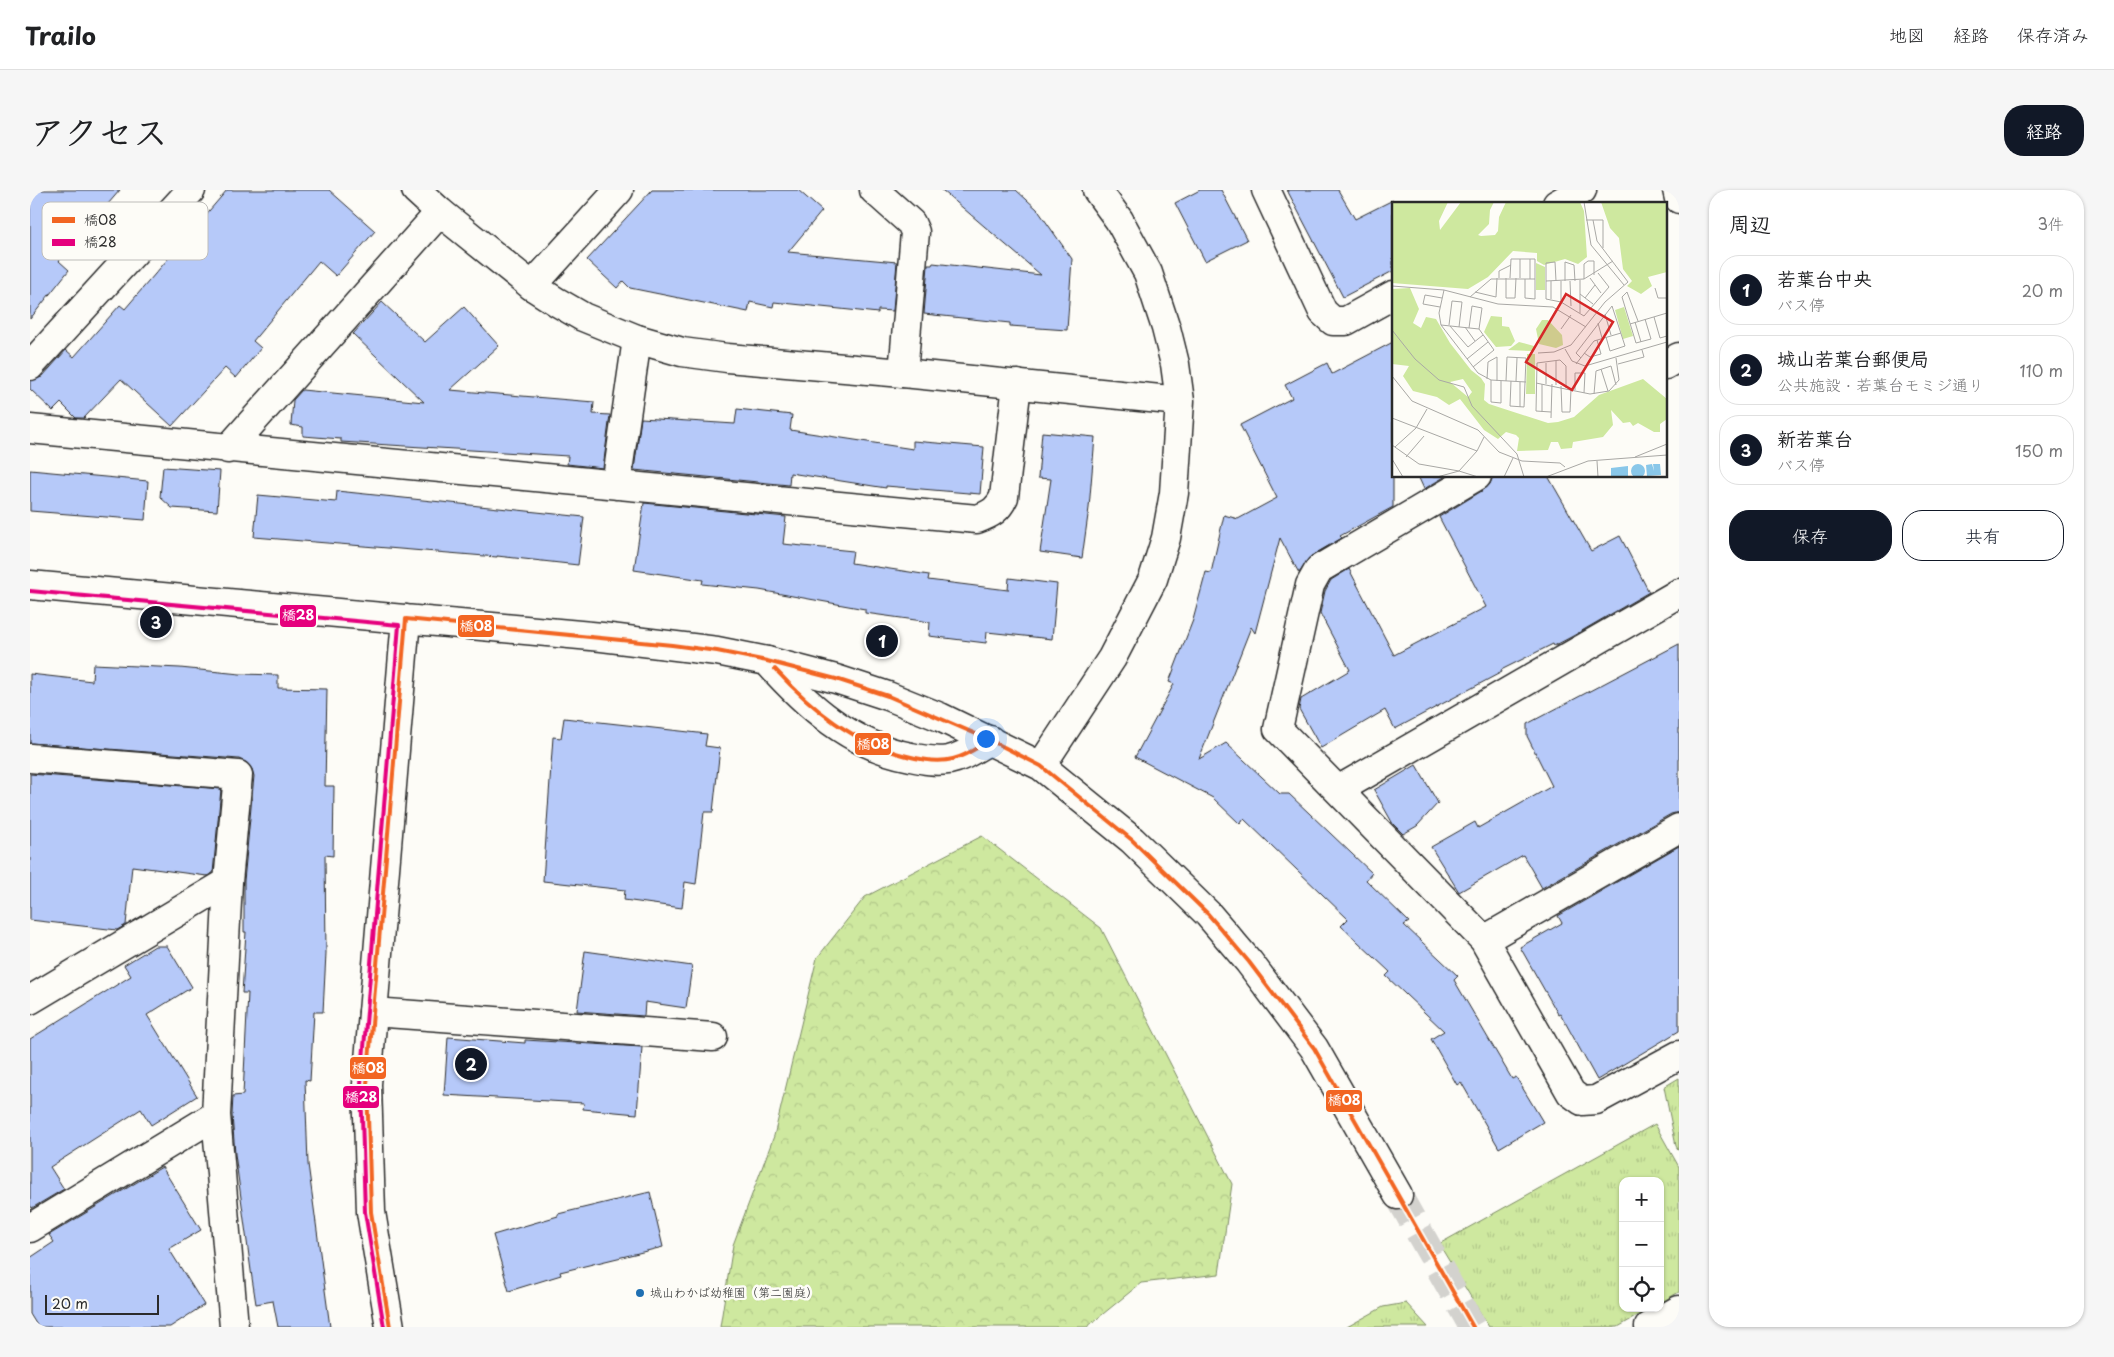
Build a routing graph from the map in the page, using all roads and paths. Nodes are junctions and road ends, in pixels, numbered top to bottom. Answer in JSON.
{"nodes":[{"id":1,"x":191,"y":190,"type":"edge"},
{"id":2,"x":416,"y":190,"type":"edge"},
{"id":3,"x":620,"y":190,"type":"edge"},
{"id":4,"x":874,"y":190,"type":"edge"},
{"id":5,"x":1097,"y":190,"type":"edge"},
{"id":6,"x":1266,"y":190,"type":"edge"},
{"id":7,"x":1582,"y":190,"type":"edge"},
{"id":8,"x":1677,"y":190,"type":"edge"},
{"id":9,"x":1679,"y":199,"type":"edge"},
{"id":10,"x":180,"y":202,"type":"edge"},
{"id":11,"x":1561,"y":202,"type":"edge"},
{"id":12,"x":440,"y":212,"type":"junction"},
{"id":13,"x":127,"y":260,"type":"edge"},
{"id":14,"x":532,"y":286,"type":"junction"},
{"id":15,"x":1392,"y":296,"type":"edge"},
{"id":16,"x":637,"y":339,"type":"junction"},
{"id":17,"x":1679,"y":357,"type":"edge"},
{"id":18,"x":1666,"y":364,"type":"edge"},
{"id":19,"x":30,"y":366,"type":"edge"},
{"id":20,"x":903,"y":373,"type":"junction"},
{"id":21,"x":1017,"y":384,"type":"junction"},
{"id":22,"x":1180,"y":401,"type":"junction"},
{"id":23,"x":30,"y":429,"type":"edge"},
{"id":24,"x":228,"y":449,"type":"junction"},
{"id":25,"x":1474,"y":478,"type":"edge"},
{"id":26,"x":616,"y":484,"type":"junction"},
{"id":27,"x":30,"y":585,"type":"edge"},
{"id":28,"x":1679,"y":593,"type":"edge"},
{"id":29,"x":406,"y":619,"type":"junction"},
{"id":30,"x":767,"y":661,"type":"junction"},
{"id":31,"x":990,"y":740,"type":"junction"},
{"id":32,"x":30,"y":758,"type":"edge"},
{"id":33,"x":1041,"y":766,"type":"junction"},
{"id":34,"x":1338,"y":790,"type":"junction"},
{"id":35,"x":1679,"y":828,"type":"edge"},
{"id":36,"x":228,"y":882,"type":"junction"},
{"id":37,"x":1484,"y":940,"type":"junction"},
{"id":38,"x":30,"y":1000,"type":"edge"},
{"id":39,"x":373,"y":1012,"type":"junction"},
{"id":40,"x":713,"y":1037,"type":"dead end"},
{"id":41,"x":1679,"y":1055,"type":"edge"},
{"id":42,"x":216,"y":1115,"type":"junction"},
{"id":43,"x":1398,"y":1195,"type":"tunnel mouth"},
{"id":44,"x":30,"y":1228,"type":"edge"},
{"id":45,"x":1679,"y":1310,"type":"edge"},
{"id":46,"x":234,"y":1327,"type":"edge"},
{"id":47,"x":390,"y":1327,"type":"edge"},
{"id":48,"x":1649,"y":1327,"type":"edge"}],
"edges":[{"from":1,"to":10,"type":"street"},
{"from":2,"to":12,"type":"street"},
{"from":3,"to":14,"type":"street"},
{"from":4,"to":20,"type":"street"},
{"from":5,"to":22,"type":"street"},
{"from":6,"to":15,"type":"street"},
{"from":7,"to":11,"type":"street"},
{"from":8,"to":9,"type":"street"},
{"from":12,"to":14,"type":"street"},
{"from":12,"to":24,"type":"street"},
{"from":13,"to":19,"type":"street"},
{"from":14,"to":16,"type":"street"},
{"from":16,"to":20,"type":"street"},
{"from":16,"to":26,"type":"street"},
{"from":17,"to":18,"type":"street"},
{"from":20,"to":21,"type":"street"},
{"from":21,"to":22,"type":"street"},
{"from":21,"to":26,"type":"street"},
{"from":22,"to":33,"type":"street"},
{"from":23,"to":24,"type":"street"},
{"from":24,"to":26,"type":"street"},
{"from":25,"to":34,"type":"street"},
{"from":27,"to":29,"type":"street"},
{"from":28,"to":34,"type":"street"},
{"from":29,"to":30,"type":"street"},
{"from":29,"to":39,"type":"street"},
{"from":30,"to":31,"type":"street"},
{"from":30,"to":31,"type":"street"},
{"from":31,"to":33,"type":"street"},
{"from":32,"to":36,"type":"street"},
{"from":33,"to":43,"type":"street"},
{"from":34,"to":37,"type":"street"},
{"from":35,"to":37,"type":"street"},
{"from":36,"to":38,"type":"street"},
{"from":36,"to":42,"type":"street"},
{"from":37,"to":41,"type":"street"},
{"from":39,"to":40,"type":"street"},
{"from":39,"to":47,"type":"street"},
{"from":42,"to":44,"type":"street"},
{"from":42,"to":46,"type":"street"},
{"from":45,"to":48,"type":"street"}]}
